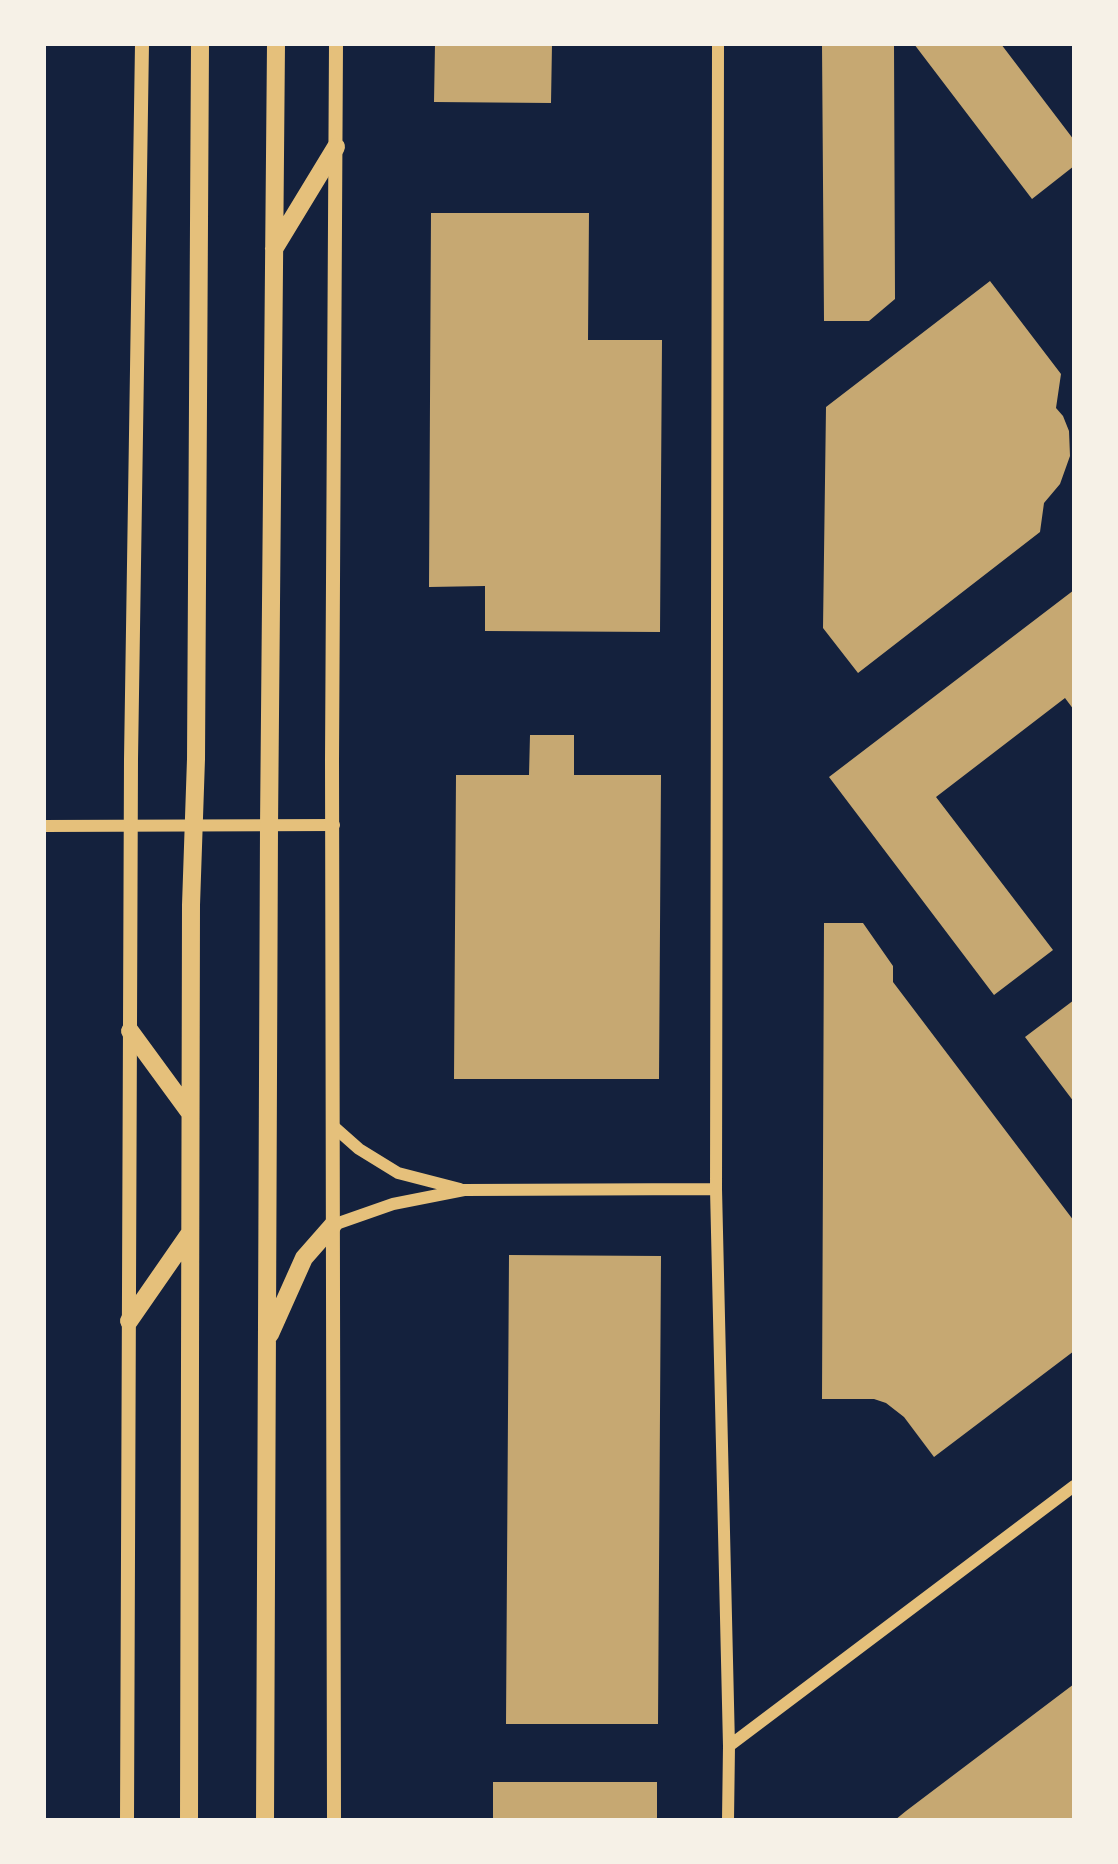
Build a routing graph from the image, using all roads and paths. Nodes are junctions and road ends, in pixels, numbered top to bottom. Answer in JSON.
{"nodes":[{"id":1,"x":142,"y":44,"type":"edge"},
{"id":2,"x":200,"y":44,"type":"edge"},
{"id":3,"x":276,"y":44,"type":"edge"},
{"id":4,"x":336,"y":44,"type":"edge"},
{"id":5,"x":718,"y":44,"type":"edge"},
{"id":6,"x":336,"y":147,"type":"junction"},
{"id":7,"x":274,"y":249,"type":"junction"},
{"id":8,"x":334,"y":825,"type":"junction"},
{"id":9,"x":44,"y":826,"type":"edge"},
{"id":10,"x":269,"y":826,"type":"junction"},
{"id":11,"x":131,"y":827,"type":"junction"},
{"id":12,"x":194,"y":827,"type":"junction"},
{"id":13,"x":130,"y":1031,"type":"junction"},
{"id":14,"x":190,"y":1113,"type":"junction"},
{"id":15,"x":333,"y":1126,"type":"junction"},
{"id":16,"x":716,"y":1189,"type":"junction"},
{"id":17,"x":464,"y":1190,"type":"junction"},
{"id":18,"x":332,"y":1225,"type":"junction"},
{"id":19,"x":190,"y":1233,"type":"junction"},
{"id":20,"x":129,"y":1321,"type":"junction"},
{"id":21,"x":267,"y":1341,"type":"junction"},
{"id":22,"x":1074,"y":1486,"type":"edge"},
{"id":23,"x":729,"y":1746,"type":"junction"},
{"id":24,"x":127,"y":1820,"type":"edge"},
{"id":25,"x":189,"y":1820,"type":"edge"},
{"id":26,"x":265,"y":1820,"type":"edge"},
{"id":27,"x":334,"y":1820,"type":"edge"},
{"id":28,"x":728,"y":1820,"type":"edge"}],
"edges":[{"from":1,"to":11,"type":"main road"},
{"from":2,"to":12,"type":"main road"},
{"from":3,"to":7,"type":"main road"},
{"from":4,"to":6,"type":"main road"},
{"from":5,"to":16,"type":"street"},
{"from":6,"to":7,"type":"main road"},
{"from":6,"to":8,"type":"main road"},
{"from":7,"to":10,"type":"main road"},
{"from":8,"to":10,"type":"street"},
{"from":8,"to":15,"type":"main road"},
{"from":9,"to":11,"type":"street"},
{"from":10,"to":12,"type":"street"},
{"from":10,"to":21,"type":"main road"},
{"from":11,"to":12,"type":"street"},
{"from":11,"to":13,"type":"main road"},
{"from":12,"to":14,"type":"main road"},
{"from":13,"to":14,"type":"main road"},
{"from":13,"to":20,"type":"main road"},
{"from":14,"to":19,"type":"main road"},
{"from":15,"to":17,"type":"street"},
{"from":15,"to":18,"type":"main road"},
{"from":16,"to":17,"type":"street"},
{"from":16,"to":23,"type":"street"},
{"from":17,"to":18,"type":"street"},
{"from":18,"to":21,"type":"main road"},
{"from":18,"to":27,"type":"main road"},
{"from":19,"to":20,"type":"main road"},
{"from":19,"to":25,"type":"main road"},
{"from":20,"to":24,"type":"main road"},
{"from":21,"to":26,"type":"main road"},
{"from":22,"to":23,"type":"street"},
{"from":23,"to":28,"type":"street"}]}
